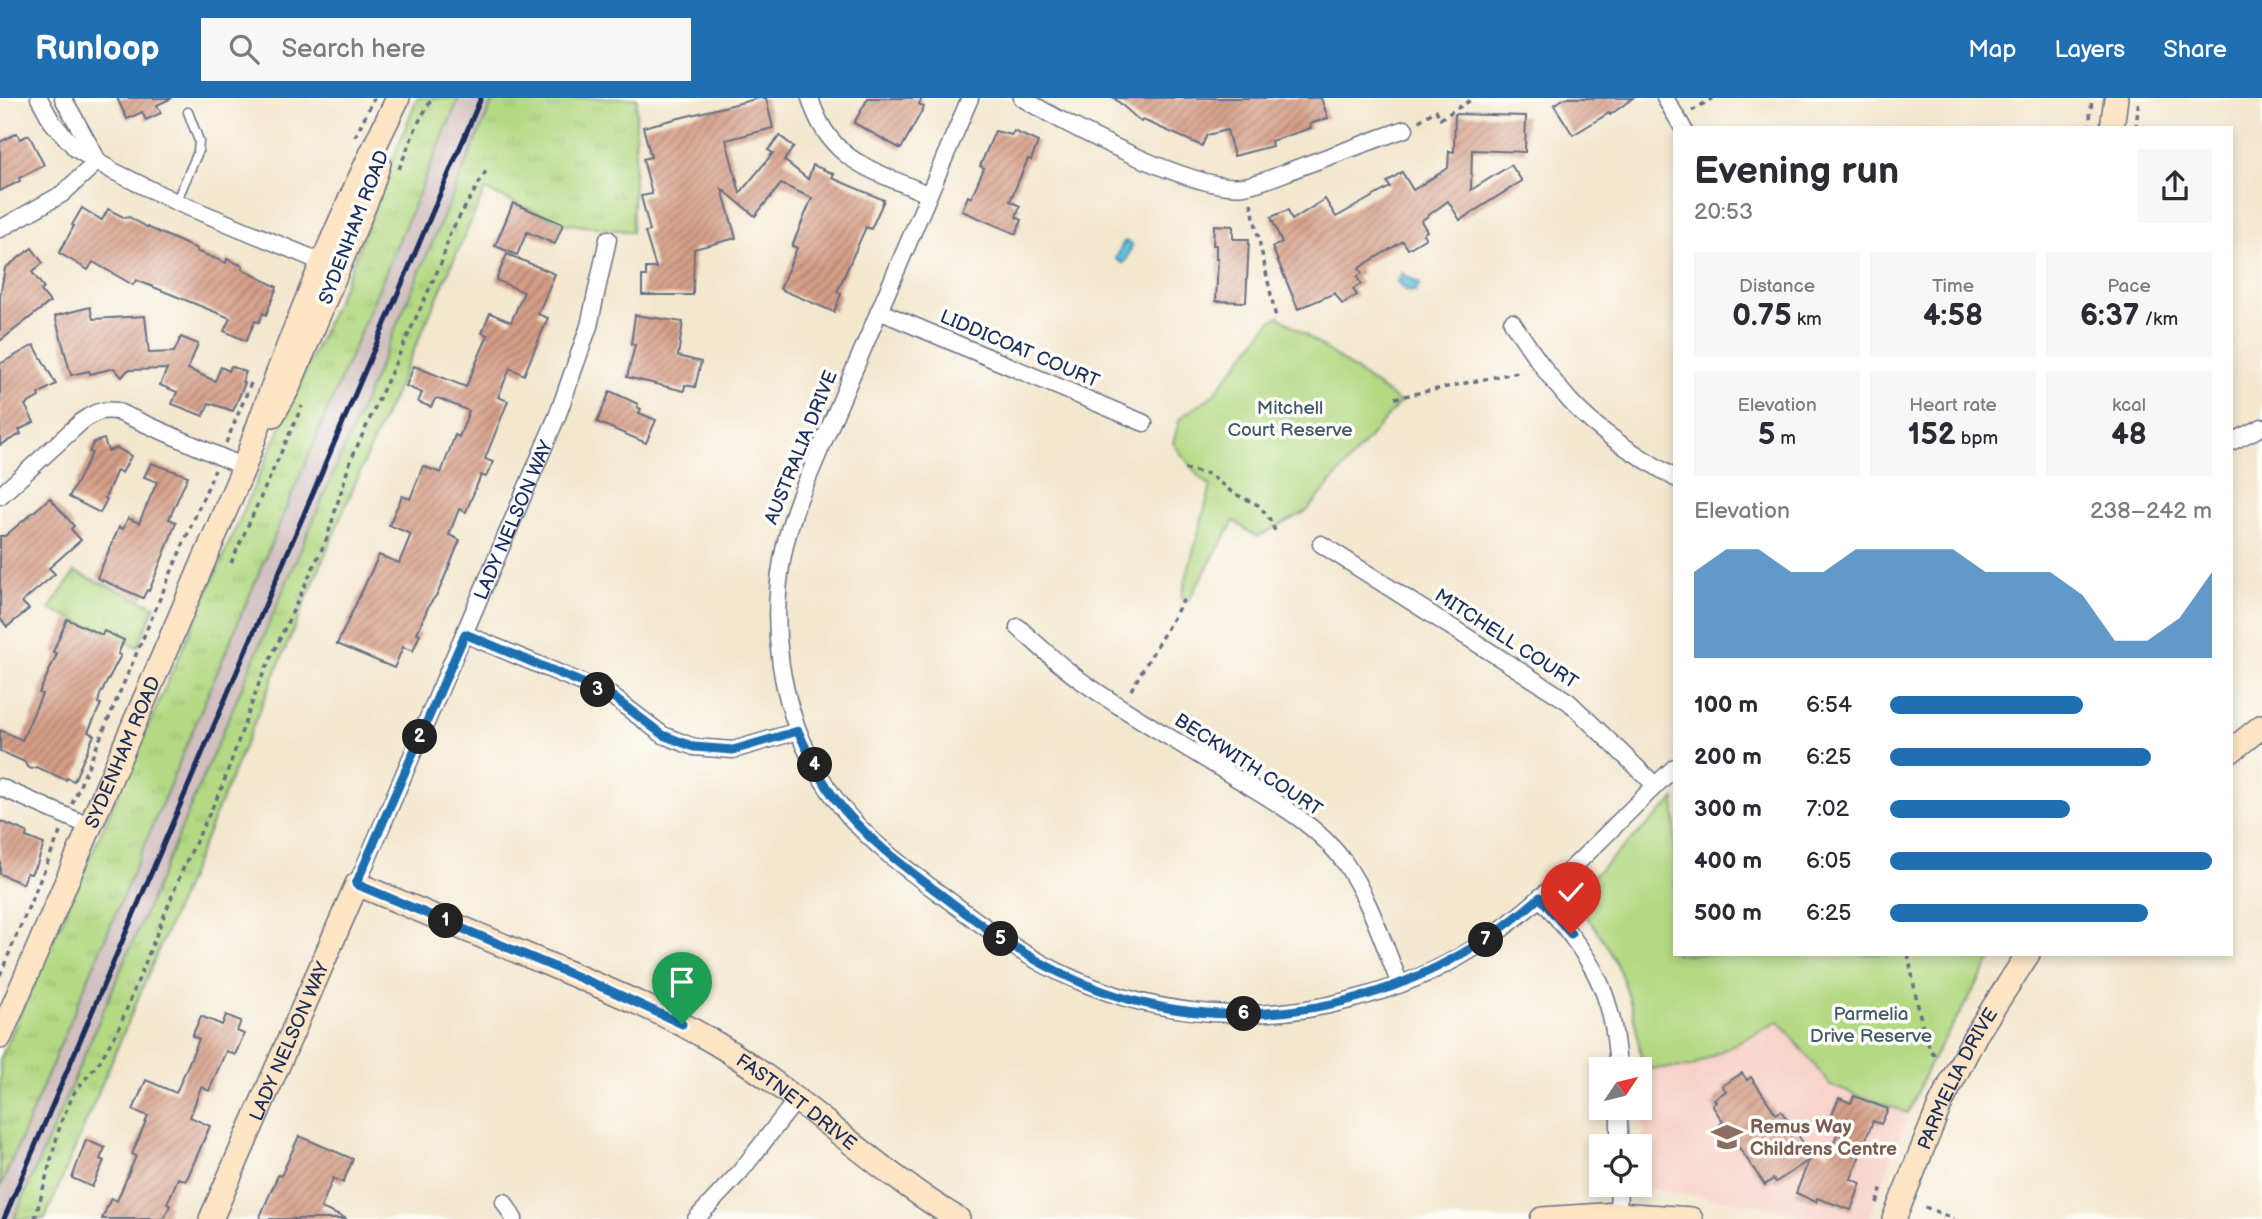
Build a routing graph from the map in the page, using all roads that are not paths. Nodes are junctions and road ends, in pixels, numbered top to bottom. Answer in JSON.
{"nodes":[{"id":1,"x":38,"y":98,"type":"edge"},
{"id":2,"x":63,"y":98,"type":"edge"},
{"id":3,"x":399,"y":98,"type":"edge"},
{"id":4,"x":810,"y":98,"type":"edge"},
{"id":5,"x":970,"y":98,"type":"edge"},
{"id":6,"x":1022,"y":98,"type":"edge"},
{"id":7,"x":1665,"y":98,"type":"edge"},
{"id":8,"x":2116,"y":98,"type":"edge"},
{"id":9,"x":188,"y":112,"type":"dead end"},
{"id":10,"x":1681,"y":124,"type":"edge"},
{"id":11,"x":2112,"y":126,"type":"edge"},
{"id":12,"x":1405,"y":129,"type":"road end"},
{"id":13,"x":98,"y":161,"type":"junction"},
{"id":14,"x":927,"y":194,"type":"junction"},
{"id":15,"x":176,"y":202,"type":"junction"},
{"id":16,"x":0,"y":229,"type":"edge"},
{"id":17,"x":608,"y":239,"type":"dead end"},
{"id":18,"x":330,"y":265,"type":"junction"},
{"id":19,"x":878,"y":311,"type":"junction"},
{"id":20,"x":1512,"y":321,"type":"dead end"},
{"id":21,"x":1144,"y":424,"type":"dead end"},
{"id":22,"x":2262,"y":427,"type":"edge"},
{"id":23,"x":2233,"y":441,"type":"edge"},
{"id":24,"x":244,"y":467,"type":"junction"},
{"id":25,"x":1673,"y":477,"type":"edge"},
{"id":26,"x":0,"y":496,"type":"edge"},
{"id":27,"x":1321,"y":544,"type":"dead end"},
{"id":28,"x":1018,"y":627,"type":"dead end"},
{"id":29,"x":465,"y":634,"type":"junction"},
{"id":30,"x":2262,"y":723,"type":"edge"},
{"id":31,"x":798,"y":731,"type":"junction"},
{"id":32,"x":2233,"y":736,"type":"edge"},
{"id":33,"x":2233,"y":749,"type":"edge"},
{"id":34,"x":1673,"y":768,"type":"edge"},
{"id":35,"x":1655,"y":785,"type":"junction"},
{"id":36,"x":0,"y":787,"type":"edge"},
{"id":37,"x":89,"y":826,"type":"junction"},
{"id":38,"x":356,"y":884,"type":"junction"},
{"id":39,"x":1540,"y":897,"type":"junction"},
{"id":40,"x":2027,"y":956,"type":"edge"},
{"id":41,"x":1400,"y":984,"type":"junction"},
{"id":42,"x":0,"y":1037,"type":"edge"},
{"id":43,"x":1617,"y":1057,"type":"edge"},
{"id":44,"x":797,"y":1099,"type":"junction"},
{"id":45,"x":1619,"y":1197,"type":"edge"},
{"id":46,"x":504,"y":1202,"type":"dead end"},
{"id":47,"x":1618,"y":1214,"type":"junction"},
{"id":48,"x":1892,"y":1214,"type":"edge"},
{"id":49,"x":211,"y":1219,"type":"edge"},
{"id":50,"x":514,"y":1219,"type":"edge"},
{"id":51,"x":696,"y":1219,"type":"edge"},
{"id":52,"x":957,"y":1219,"type":"edge"},
{"id":53,"x":1542,"y":1219,"type":"edge"},
{"id":54,"x":1691,"y":1219,"type":"edge"}],
"edges":[{"from":1,"to":13,"type":"street"},
{"from":2,"to":13,"type":"street"},
{"from":3,"to":18,"type":"street","name":"SYDENHAM ROAD"},
{"from":4,"to":14,"type":"street"},
{"from":5,"to":14,"type":"street","name":"AUSTRALIA DRIVE"},
{"from":6,"to":12,"type":"street"},
{"from":7,"to":10,"type":"street"},
{"from":8,"to":11,"type":"street"},
{"from":9,"to":15,"type":"lane"},
{"from":13,"to":15,"type":"street"},
{"from":13,"to":16,"type":"street"},
{"from":14,"to":19,"type":"street","name":"AUSTRALIA DRIVE"},
{"from":15,"to":18,"type":"street"},
{"from":17,"to":29,"type":"street","name":"LADY NELSON WAY"},
{"from":18,"to":24,"type":"street","name":"SYDENHAM ROAD"},
{"from":19,"to":21,"type":"street","name":"LIDDICOAT COURT"},
{"from":19,"to":31,"type":"street","name":"AUSTRALIA DRIVE"},
{"from":20,"to":25,"type":"street"},
{"from":22,"to":23,"type":"street"},
{"from":24,"to":26,"type":"street"},
{"from":24,"to":37,"type":"street","name":"SYDENHAM ROAD"},
{"from":27,"to":35,"type":"street","name":"MITCHELL COURT"},
{"from":28,"to":41,"type":"street","name":"BECKWITH COURT"},
{"from":29,"to":31,"type":"street"},
{"from":29,"to":38,"type":"street","name":"LADY NELSON WAY"},
{"from":30,"to":32,"type":"street"},
{"from":30,"to":33,"type":"street"},
{"from":31,"to":41,"type":"street","name":"AUSTRALIA DRIVE"},
{"from":34,"to":35,"type":"street","name":"AUSTRALIA DRIVE"},
{"from":35,"to":39,"type":"street","name":"AUSTRALIA DRIVE"},
{"from":36,"to":37,"type":"street"},
{"from":37,"to":42,"type":"street","name":"SYDENHAM ROAD"},
{"from":38,"to":44,"type":"street","name":"FASTNET DRIVE"},
{"from":38,"to":49,"type":"street","name":"LADY NELSON WAY"},
{"from":39,"to":41,"type":"street","name":"AUSTRALIA DRIVE"},
{"from":39,"to":43,"type":"street"},
{"from":40,"to":48,"type":"street","name":"PARMELIA DRIVE"},
{"from":44,"to":51,"type":"street"},
{"from":44,"to":52,"type":"street","name":"FASTNET DRIVE"},
{"from":45,"to":47,"type":"street"},
{"from":46,"to":50,"type":"street"},
{"from":47,"to":53,"type":"street"},
{"from":47,"to":54,"type":"street"}]}
